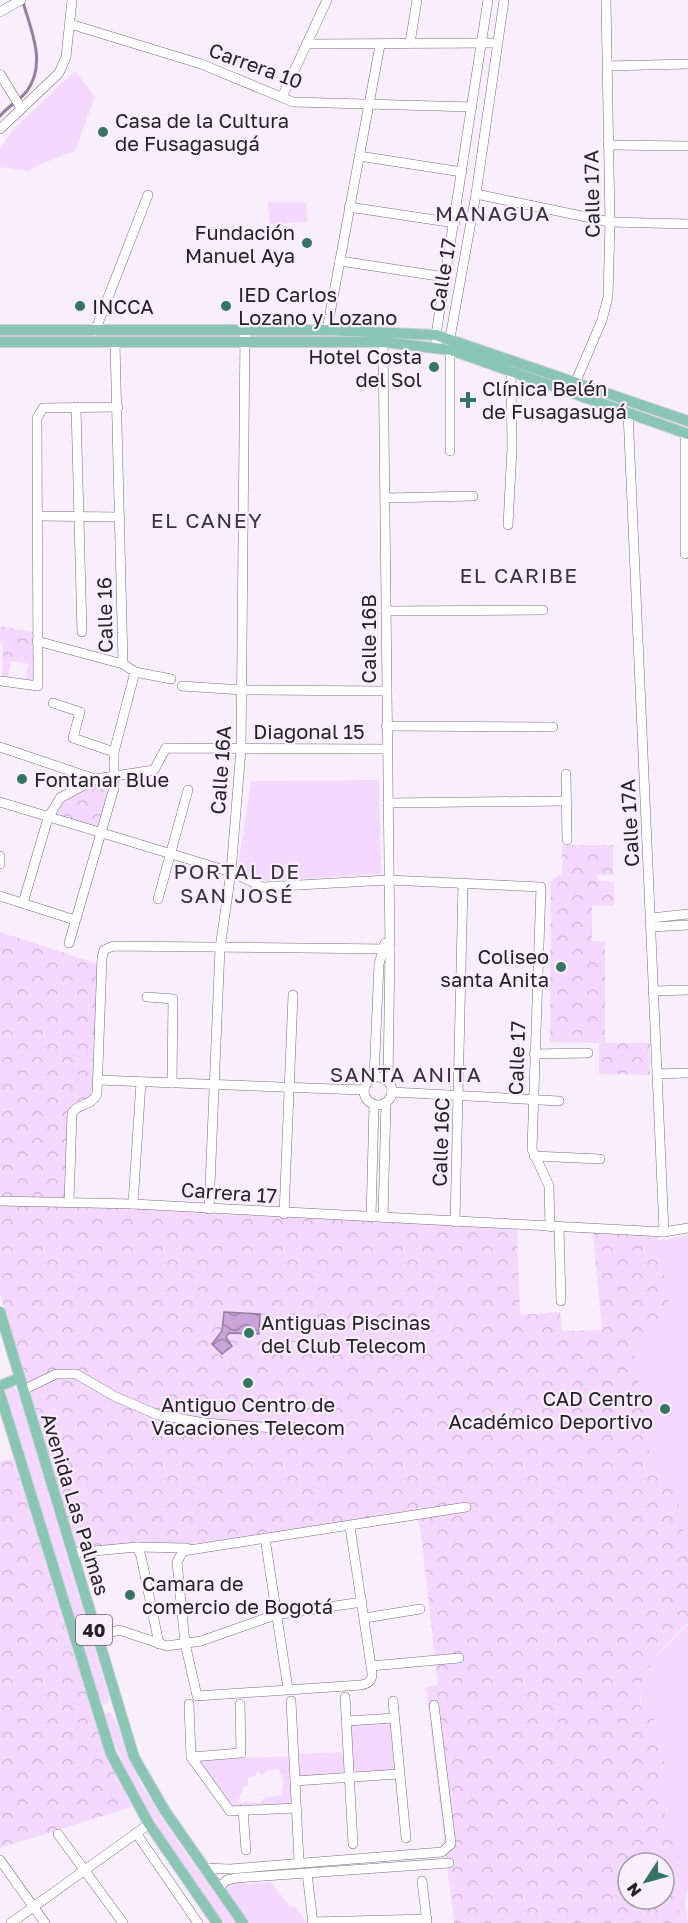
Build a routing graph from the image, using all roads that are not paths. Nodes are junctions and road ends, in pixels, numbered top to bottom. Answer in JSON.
{"nodes":[{"id":1,"x":72,"y":0,"type":"edge"},
{"id":2,"x":327,"y":0,"type":"edge"},
{"id":3,"x":417,"y":0,"type":"edge"},
{"id":4,"x":488,"y":0,"type":"edge"},
{"id":5,"x":504,"y":0,"type":"edge"},
{"id":6,"x":606,"y":0,"type":"edge"},
{"id":7,"x":17,"y":2,"type":"edge"},
{"id":8,"x":0,"y":12,"type":"edge"},
{"id":9,"x":70,"y":24,"type":"junction"},
{"id":10,"x":410,"y":43,"type":"junction"},
{"id":11,"x":481,"y":43,"type":"junction"},
{"id":12,"x":307,"y":44,"type":"junction"},
{"id":13,"x":496,"y":44,"type":"junction"},
{"id":14,"x":380,"y":45,"type":"junction"},
{"id":15,"x":688,"y":64,"type":"edge"},
{"id":16,"x":607,"y":66,"type":"junction"},
{"id":17,"x":0,"y":74,"type":"edge"},
{"id":18,"x":282,"y":97,"type":"junction"},
{"id":19,"x":370,"y":103,"type":"junction"},
{"id":20,"x":20,"y":107,"type":"junction"},
{"id":21,"x":472,"y":107,"type":"junction"},
{"id":22,"x":0,"y":129,"type":"edge"},
{"id":23,"x":608,"y":145,"type":"junction"},
{"id":24,"x":688,"y":146,"type":"edge"},
{"id":25,"x":359,"y":156,"type":"junction"},
{"id":26,"x":462,"y":172,"type":"junction"},
{"id":27,"x":476,"y":194,"type":"junction"},
{"id":28,"x":148,"y":195,"type":"dead end"},
{"id":29,"x":349,"y":207,"type":"junction"},
{"id":30,"x":610,"y":222,"type":"junction"},
{"id":31,"x":455,"y":223,"type":"junction"},
{"id":32,"x":688,"y":224,"type":"edge"},
{"id":33,"x":340,"y":261,"type":"junction"},
{"id":34,"x":445,"y":277,"type":"junction"},
{"id":35,"x":0,"y":330,"type":"edge"},
{"id":36,"x":327,"y":330,"type":"junction"},
{"id":37,"x":95,"y":331,"type":"junction"},
{"id":38,"x":436,"y":335,"type":"junction"},
{"id":39,"x":245,"y":336,"type":"junction"},
{"id":40,"x":450,"y":338,"type":"junction"},
{"id":41,"x":0,"y":342,"type":"edge"},
{"id":42,"x":383,"y":342,"type":"junction"},
{"id":43,"x":115,"y":343,"type":"junction"},
{"id":44,"x":437,"y":347,"type":"junction"},
{"id":45,"x":451,"y":350,"type":"junction"},
{"id":46,"x":511,"y":371,"type":"junction"},
{"id":47,"x":576,"y":381,"type":"junction"},
{"id":48,"x":76,"y":407,"type":"junction"},
{"id":49,"x":117,"y":407,"type":"junction"},
{"id":50,"x":628,"y":412,"type":"junction"},
{"id":51,"x":688,"y":421,"type":"edge"},
{"id":52,"x":687,"y":433,"type":"edge"},
{"id":53,"x":450,"y":451,"type":"dead end"},
{"id":54,"x":473,"y":496,"type":"dead end"},
{"id":55,"x":386,"y":498,"type":"junction"},
{"id":56,"x":37,"y":516,"type":"junction"},
{"id":57,"x":79,"y":517,"type":"junction"},
{"id":58,"x":120,"y":518,"type":"junction"},
{"id":59,"x":508,"y":525,"type":"dead end"},
{"id":60,"x":685,"y":554,"type":"dead end"},
{"id":61,"x":543,"y":610,"type":"dead end"},
{"id":62,"x":386,"y":611,"type":"junction"},
{"id":63,"x":82,"y":632,"type":"dead end"},
{"id":64,"x":37,"y":641,"type":"junction"},
{"id":65,"x":123,"y":664,"type":"junction"},
{"id":66,"x":135,"y":672,"type":"junction"},
{"id":67,"x":171,"y":679,"type":"dead end"},
{"id":68,"x":1,"y":681,"type":"edge"},
{"id":69,"x":182,"y":686,"type":"dead end"},
{"id":70,"x":242,"y":690,"type":"junction"},
{"id":71,"x":386,"y":691,"type":"junction"},
{"id":72,"x":53,"y":703,"type":"dead end"},
{"id":73,"x":386,"y":726,"type":"junction"},
{"id":74,"x":553,"y":727,"type":"dead end"},
{"id":75,"x":0,"y":747,"type":"edge"},
{"id":76,"x":241,"y":749,"type":"junction"},
{"id":77,"x":387,"y":749,"type":"junction"},
{"id":78,"x":114,"y":752,"type":"junction"},
{"id":79,"x":566,"y":774,"type":"dead end"},
{"id":80,"x":112,"y":776,"type":"junction"},
{"id":81,"x":95,"y":779,"type":"junction"},
{"id":82,"x":188,"y":790,"type":"dead end"},
{"id":83,"x":566,"y":801,"type":"junction"},
{"id":84,"x":0,"y":802,"type":"edge"},
{"id":85,"x":388,"y":803,"type":"junction"},
{"id":86,"x":48,"y":818,"type":"junction"},
{"id":87,"x":100,"y":833,"type":"junction"},
{"id":88,"x":567,"y":840,"type":"dead end"},
{"id":89,"x":169,"y":853,"type":"junction"},
{"id":90,"x":0,"y":856,"type":"edge"},
{"id":91,"x":0,"y":864,"type":"edge"},
{"id":92,"x":231,"y":872,"type":"junction"},
{"id":93,"x":388,"y":880,"type":"junction"},
{"id":94,"x":463,"y":884,"type":"junction"},
{"id":95,"x":0,"y":896,"type":"edge"},
{"id":96,"x":158,"y":899,"type":"dead end"},
{"id":97,"x":23,"y":903,"type":"junction"},
{"id":98,"x":688,"y":914,"type":"edge"},
{"id":99,"x":75,"y":920,"type":"junction"},
{"id":100,"x":651,"y":922,"type":"junction"},
{"id":101,"x":688,"y":925,"type":"edge"},
{"id":102,"x":69,"y":943,"type":"dead end"},
{"id":103,"x":220,"y":948,"type":"junction"},
{"id":104,"x":386,"y":949,"type":"junction"},
{"id":105,"x":688,"y":990,"type":"edge"},
{"id":106,"x":653,"y":991,"type":"junction"},
{"id":107,"x":293,"y":995,"type":"dead end"},
{"id":108,"x":147,"y":997,"type":"dead end"},
{"id":109,"x":588,"y":1053,"type":"dead end"},
{"id":110,"x":534,"y":1054,"type":"junction"},
{"id":111,"x":688,"y":1073,"type":"edge"},
{"id":112,"x":657,"y":1074,"type":"junction"},
{"id":113,"x":374,"y":1077,"type":"junction"},
{"id":114,"x":98,"y":1080,"type":"junction"},
{"id":115,"x":388,"y":1081,"type":"junction"},
{"id":116,"x":141,"y":1082,"type":"junction"},
{"id":117,"x":172,"y":1083,"type":"junction"},
{"id":118,"x":216,"y":1085,"type":"junction"},
{"id":119,"x":288,"y":1087,"type":"junction"},
{"id":120,"x":363,"y":1090,"type":"junction"},
{"id":121,"x":392,"y":1092,"type":"junction"},
{"id":122,"x":459,"y":1096,"type":"junction"},
{"id":123,"x":532,"y":1098,"type":"junction"},
{"id":124,"x":559,"y":1101,"type":"dead end"},
{"id":125,"x":386,"y":1103,"type":"junction"},
{"id":126,"x":374,"y":1106,"type":"junction"},
{"id":127,"x":534,"y":1156,"type":"junction"},
{"id":128,"x":600,"y":1159,"type":"dead end"},
{"id":129,"x":0,"y":1201,"type":"edge"},
{"id":130,"x":69,"y":1202,"type":"junction"},
{"id":131,"x":134,"y":1203,"type":"junction"},
{"id":132,"x":210,"y":1209,"type":"junction"},
{"id":133,"x":284,"y":1214,"type":"junction"},
{"id":134,"x":371,"y":1216,"type":"junction"},
{"id":135,"x":383,"y":1217,"type":"junction"},
{"id":136,"x":455,"y":1222,"type":"junction"},
{"id":137,"x":554,"y":1227,"type":"junction"},
{"id":138,"x":688,"y":1228,"type":"edge"},
{"id":139,"x":664,"y":1233,"type":"junction"},
{"id":140,"x":561,"y":1301,"type":"dead end"},
{"id":141,"x":0,"y":1312,"type":"edge"},
{"id":142,"x":19,"y":1378,"type":"junction"},
{"id":143,"x":0,"y":1386,"type":"edge"},
{"id":144,"x":23,"y":1390,"type":"junction"},
{"id":145,"x":0,"y":1394,"type":"edge"},
{"id":146,"x":300,"y":1430,"type":"dead end"},
{"id":147,"x":466,"y":1507,"type":"dead end"},
{"id":148,"x":350,"y":1527,"type":"junction"},
{"id":149,"x":265,"y":1538,"type":"junction"},
{"id":150,"x":137,"y":1546,"type":"junction"},
{"id":151,"x":187,"y":1548,"type":"junction"},
{"id":152,"x":72,"y":1552,"type":"junction"},
{"id":153,"x":363,"y":1602,"type":"junction"},
{"id":154,"x":420,"y":1610,"type":"dead end"},
{"id":155,"x":275,"y":1615,"type":"junction"},
{"id":156,"x":365,"y":1617,"type":"junction"},
{"id":157,"x":96,"y":1637,"type":"junction"},
{"id":158,"x":185,"y":1643,"type":"junction"},
{"id":159,"x":159,"y":1644,"type":"junction"},
{"id":160,"x":459,"y":1658,"type":"dead end"},
{"id":161,"x":371,"y":1666,"type":"junction"},
{"id":162,"x":288,"y":1689,"type":"junction"},
{"id":163,"x":345,"y":1697,"type":"dead end"},
{"id":164,"x":291,"y":1701,"type":"dead end"},
{"id":165,"x":393,"y":1701,"type":"dead end"},
{"id":166,"x":189,"y":1704,"type":"dead end"},
{"id":167,"x":240,"y":1704,"type":"dead end"},
{"id":168,"x":434,"y":1704,"type":"dead end"},
{"id":169,"x":117,"y":1706,"type":"junction"},
{"id":170,"x":96,"y":1711,"type":"junction"},
{"id":171,"x":394,"y":1718,"type":"junction"},
{"id":172,"x":347,"y":1721,"type":"junction"},
{"id":173,"x":190,"y":1757,"type":"junction"},
{"id":174,"x":398,"y":1774,"type":"junction"},
{"id":175,"x":349,"y":1777,"type":"junction"},
{"id":176,"x":295,"y":1781,"type":"junction"},
{"id":177,"x":296,"y":1808,"type":"junction"},
{"id":178,"x":243,"y":1810,"type":"junction"},
{"id":179,"x":149,"y":1824,"type":"junction"},
{"id":180,"x":136,"y":1833,"type":"junction"},
{"id":181,"x":58,"y":1834,"type":"dead end"},
{"id":182,"x":406,"y":1838,"type":"dead end"},
{"id":183,"x":353,"y":1844,"type":"dead end"},
{"id":184,"x":246,"y":1850,"type":"dead end"},
{"id":185,"x":0,"y":1860,"type":"edge"},
{"id":186,"x":299,"y":1861,"type":"junction"},
{"id":187,"x":449,"y":1863,"type":"dead end"},
{"id":188,"x":204,"y":1868,"type":"junction"},
{"id":189,"x":85,"y":1871,"type":"junction"},
{"id":190,"x":307,"y":1874,"type":"junction"},
{"id":191,"x":422,"y":1881,"type":"dead end"},
{"id":192,"x":218,"y":1888,"type":"junction"},
{"id":193,"x":33,"y":1907,"type":"junction"},
{"id":194,"x":313,"y":1922,"type":"edge"},
{"id":195,"x":425,"y":1922,"type":"edge"},
{"id":196,"x":11,"y":1923,"type":"edge"},
{"id":197,"x":45,"y":1923,"type":"edge"},
{"id":198,"x":123,"y":1923,"type":"edge"},
{"id":199,"x":198,"y":1923,"type":"edge"},
{"id":200,"x":218,"y":1923,"type":"edge"},
{"id":201,"x":243,"y":1923,"type":"edge"}],
"edges":[{"from":1,"to":9,"type":"street"},
{"from":2,"to":12,"type":"street"},
{"from":3,"to":10,"type":"street"},
{"from":4,"to":11,"type":"street","name":"Calle 17"},
{"from":5,"to":13,"type":"street","name":"Calle 17"},
{"from":6,"to":16,"type":"street","name":"Calle 17A"},
{"from":7,"to":8,"type":"street"},
{"from":9,"to":18,"type":"street","name":"Carrera 10"},
{"from":9,"to":20,"type":"street"},
{"from":10,"to":11,"type":"street"},
{"from":10,"to":14,"type":"street"},
{"from":11,"to":13,"type":"street"},
{"from":11,"to":21,"type":"street","name":"Calle 17"},
{"from":12,"to":14,"type":"street"},
{"from":12,"to":18,"type":"street"},
{"from":13,"to":27,"type":"street","name":"Calle 17"},
{"from":14,"to":19,"type":"street"},
{"from":15,"to":16,"type":"street"},
{"from":16,"to":23,"type":"street","name":"Calle 17A"},
{"from":17,"to":20,"type":"street"},
{"from":18,"to":19,"type":"street","name":"Carrera 10"},
{"from":19,"to":21,"type":"street","name":"Carrera 10"},
{"from":19,"to":25,"type":"street"},
{"from":20,"to":22,"type":"street"},
{"from":21,"to":26,"type":"street","name":"Calle 17"},
{"from":23,"to":24,"type":"street"},
{"from":23,"to":30,"type":"street","name":"Calle 17A"},
{"from":25,"to":26,"type":"street"},
{"from":25,"to":29,"type":"street"},
{"from":26,"to":31,"type":"street","name":"Calle 17"},
{"from":27,"to":30,"type":"street"},
{"from":27,"to":40,"type":"street","name":"Calle 17"},
{"from":28,"to":37,"type":"street"},
{"from":29,"to":31,"type":"street"},
{"from":29,"to":33,"type":"street"},
{"from":30,"to":32,"type":"street"},
{"from":30,"to":47,"type":"street","name":"Calle 17A"},
{"from":31,"to":34,"type":"street","name":"Calle 17"},
{"from":33,"to":34,"type":"street"},
{"from":33,"to":36,"type":"street"},
{"from":34,"to":38,"type":"street","name":"Calle 17"},
{"from":35,"to":37,"type":"main road"},
{"from":36,"to":38,"type":"main road"},
{"from":36,"to":39,"type":"main road"},
{"from":37,"to":39,"type":"main road"},
{"from":38,"to":40,"type":"main road"},
{"from":38,"to":44,"type":"street","name":"Calle 17"},
{"from":39,"to":42,"type":"main road"},
{"from":39,"to":43,"type":"main road"},
{"from":39,"to":70,"type":"street","name":"Calle 16A"},
{"from":40,"to":45,"type":"street","name":"Calle 17"},
{"from":40,"to":47,"type":"main road"},
{"from":41,"to":43,"type":"main road"},
{"from":42,"to":44,"type":"main road"},
{"from":42,"to":55,"type":"street","name":"Calle 16B"},
{"from":43,"to":49,"type":"street","name":"Calle 16"},
{"from":44,"to":45,"type":"main road"},
{"from":45,"to":46,"type":"main road"},
{"from":45,"to":53,"type":"street","name":"Calle 17"},
{"from":46,"to":50,"type":"main road"},
{"from":46,"to":59,"type":"street"},
{"from":47,"to":51,"type":"main road"},
{"from":48,"to":49,"type":"street"},
{"from":48,"to":56,"type":"street"},
{"from":48,"to":57,"type":"street"},
{"from":49,"to":58,"type":"street","name":"Calle 16"},
{"from":50,"to":52,"type":"main road"},
{"from":50,"to":100,"type":"street","name":"Calle 17A"},
{"from":52,"to":60,"type":"street"},
{"from":54,"to":55,"type":"street"},
{"from":55,"to":62,"type":"street","name":"Calle 16B"},
{"from":56,"to":57,"type":"street"},
{"from":56,"to":64,"type":"street"},
{"from":57,"to":58,"type":"street"},
{"from":57,"to":63,"type":"street"},
{"from":58,"to":65,"type":"street","name":"Calle 16"},
{"from":61,"to":62,"type":"street"},
{"from":62,"to":71,"type":"street","name":"Calle 16B"},
{"from":64,"to":65,"type":"street"},
{"from":64,"to":68,"type":"street"},
{"from":65,"to":66,"type":"street","name":"Calle 16"},
{"from":66,"to":67,"type":"street"},
{"from":66,"to":78,"type":"street","name":"Calle 16"},
{"from":69,"to":70,"type":"street"},
{"from":70,"to":71,"type":"street"},
{"from":70,"to":76,"type":"street","name":"Calle 16A"},
{"from":71,"to":73,"type":"street","name":"Calle 16B"},
{"from":72,"to":78,"type":"street"},
{"from":73,"to":74,"type":"street"},
{"from":73,"to":77,"type":"street","name":"Calle 16B"},
{"from":75,"to":81,"type":"street"},
{"from":76,"to":77,"type":"street","name":"Diagonal 15"},
{"from":76,"to":80,"type":"street","name":"Diagonal 15"},
{"from":76,"to":92,"type":"street","name":"Calle 16A"},
{"from":77,"to":85,"type":"street","name":"Calle 16B"},
{"from":78,"to":80,"type":"street","name":"Calle 16"},
{"from":79,"to":83,"type":"street"},
{"from":80,"to":81,"type":"street","name":"Diagonal 15"},
{"from":80,"to":87,"type":"street","name":"Calle 16"},
{"from":81,"to":86,"type":"street","name":"Diagonal 15"},
{"from":82,"to":89,"type":"street"},
{"from":83,"to":85,"type":"street"},
{"from":83,"to":88,"type":"street"},
{"from":84,"to":86,"type":"street"},
{"from":85,"to":93,"type":"street","name":"Calle 16B"},
{"from":86,"to":87,"type":"street"},
{"from":86,"to":97,"type":"street"},
{"from":87,"to":89,"type":"street"},
{"from":87,"to":99,"type":"street","name":"Calle 16"},
{"from":89,"to":92,"type":"street"},
{"from":89,"to":96,"type":"street"},
{"from":90,"to":91,"type":"street"},
{"from":92,"to":93,"type":"street"},
{"from":92,"to":103,"type":"street","name":"Calle 16A"},
{"from":93,"to":94,"type":"street"},
{"from":93,"to":104,"type":"street","name":"Calle 16B"},
{"from":94,"to":110,"type":"street","name":"Calle 17"},
{"from":94,"to":122,"type":"street","name":"Calle 16C"},
{"from":95,"to":97,"type":"street"},
{"from":97,"to":99,"type":"street"},
{"from":98,"to":100,"type":"street"},
{"from":99,"to":102,"type":"street","name":"Calle 16"},
{"from":100,"to":101,"type":"street"},
{"from":100,"to":106,"type":"street","name":"Calle 17A"},
{"from":103,"to":104,"type":"street"},
{"from":103,"to":114,"type":"street"},
{"from":103,"to":118,"type":"street","name":"Calle 16A"},
{"from":104,"to":113,"type":"street","name":"Calle 16B"},
{"from":104,"to":115,"type":"street","name":"Calle 16B"},
{"from":105,"to":106,"type":"street"},
{"from":106,"to":112,"type":"street","name":"Calle 17A"},
{"from":107,"to":119,"type":"street"},
{"from":108,"to":117,"type":"street"},
{"from":109,"to":110,"type":"street"},
{"from":110,"to":123,"type":"street","name":"Calle 17"},
{"from":111,"to":112,"type":"street"},
{"from":112,"to":139,"type":"street","name":"Calle 17A"},
{"from":113,"to":115,"type":"street"},
{"from":113,"to":120,"type":"street"},
{"from":114,"to":116,"type":"street"},
{"from":114,"to":130,"type":"street"},
{"from":115,"to":121,"type":"street"},
{"from":116,"to":117,"type":"street"},
{"from":116,"to":131,"type":"street"},
{"from":117,"to":118,"type":"street"},
{"from":118,"to":119,"type":"street"},
{"from":118,"to":132,"type":"street","name":"Calle 16A"},
{"from":119,"to":120,"type":"street"},
{"from":119,"to":133,"type":"street"},
{"from":120,"to":126,"type":"street"},
{"from":121,"to":122,"type":"street"},
{"from":121,"to":125,"type":"street"},
{"from":122,"to":123,"type":"street"},
{"from":122,"to":136,"type":"street","name":"Calle 16C"},
{"from":123,"to":124,"type":"street"},
{"from":123,"to":127,"type":"street","name":"Calle 17"},
{"from":125,"to":126,"type":"street"},
{"from":125,"to":135,"type":"street"},
{"from":126,"to":134,"type":"street"},
{"from":127,"to":128,"type":"street"},
{"from":127,"to":137,"type":"street","name":"Calle 17"},
{"from":129,"to":130,"type":"street","name":"Carrera 17"},
{"from":130,"to":131,"type":"street","name":"Carrera 17"},
{"from":131,"to":132,"type":"street","name":"Carrera 17"},
{"from":132,"to":133,"type":"street","name":"Carrera 17"},
{"from":133,"to":134,"type":"street","name":"Carrera 17"},
{"from":134,"to":135,"type":"street","name":"Carrera 17"},
{"from":135,"to":136,"type":"street","name":"Carrera 17"},
{"from":136,"to":137,"type":"street","name":"Carrera 17"},
{"from":137,"to":139,"type":"street","name":"Carrera 17"},
{"from":137,"to":140,"type":"street","name":"Calle 17"},
{"from":138,"to":139,"type":"street","name":"Carrera 17"},
{"from":141,"to":142,"type":"main road","name":"Avenida Las Palmas","number":"40"},
{"from":142,"to":143,"type":"main road"},
{"from":142,"to":144,"type":"main road","name":"Avenida Las Palmas","number":"40"},
{"from":144,"to":146,"type":"street"},
{"from":144,"to":152,"type":"main road","name":"Avenida Las Palmas","number":"40"},
{"from":145,"to":170,"type":"main road","name":"Avenida Las Palmas","number":"40"},
{"from":147,"to":148,"type":"street"},
{"from":148,"to":149,"type":"street"},
{"from":148,"to":153,"type":"street"},
{"from":149,"to":151,"type":"street"},
{"from":149,"to":155,"type":"street"},
{"from":150,"to":151,"type":"street"},
{"from":150,"to":152,"type":"street"},
{"from":150,"to":159,"type":"street"},
{"from":151,"to":158,"type":"street"},
{"from":152,"to":157,"type":"main road","name":"Avenida Las Palmas","number":"40"},
{"from":153,"to":155,"type":"street"},
{"from":153,"to":156,"type":"street"},
{"from":154,"to":156,"type":"street"},
{"from":155,"to":158,"type":"street"},
{"from":155,"to":162,"type":"street"},
{"from":156,"to":161,"type":"street"},
{"from":157,"to":159,"type":"street"},
{"from":157,"to":169,"type":"main road","name":"Avenida Las Palmas","number":"40"},
{"from":158,"to":159,"type":"street"},
{"from":158,"to":162,"type":"street"},
{"from":160,"to":161,"type":"street"},
{"from":161,"to":162,"type":"street"},
{"from":163,"to":172,"type":"street"},
{"from":164,"to":176,"type":"street"},
{"from":165,"to":171,"type":"street"},
{"from":166,"to":173,"type":"street"},
{"from":167,"to":173,"type":"street"},
{"from":168,"to":186,"type":"street"},
{"from":169,"to":170,"type":"main road"},
{"from":169,"to":188,"type":"main road","name":"Avenida Las Palmas","number":"40"},
{"from":170,"to":179,"type":"main road","name":"Avenida Las Palmas","number":"40"},
{"from":171,"to":172,"type":"street"},
{"from":171,"to":174,"type":"street"},
{"from":172,"to":175,"type":"street"},
{"from":173,"to":178,"type":"street"},
{"from":174,"to":175,"type":"street"},
{"from":174,"to":182,"type":"street"},
{"from":175,"to":176,"type":"street"},
{"from":175,"to":183,"type":"street"},
{"from":176,"to":177,"type":"street"},
{"from":177,"to":178,"type":"street"},
{"from":177,"to":186,"type":"street"},
{"from":178,"to":184,"type":"street"},
{"from":179,"to":180,"type":"street"},
{"from":179,"to":200,"type":"main road","name":"Avenida Las Palmas","number":"40"},
{"from":180,"to":189,"type":"street"},
{"from":180,"to":199,"type":"street"},
{"from":181,"to":189,"type":"street"},
{"from":185,"to":193,"type":"street"},
{"from":186,"to":188,"type":"street"},
{"from":187,"to":190,"type":"street"},
{"from":188,"to":192,"type":"main road","name":"Avenida Las Palmas","number":"40"},
{"from":189,"to":193,"type":"street"},
{"from":189,"to":198,"type":"street"},
{"from":190,"to":192,"type":"street"},
{"from":190,"to":194,"type":"street"},
{"from":191,"to":195,"type":"street"},
{"from":192,"to":201,"type":"main road","name":"Avenida Las Palmas","number":"40"},
{"from":193,"to":196,"type":"street"},
{"from":193,"to":197,"type":"street"},
{"from":194,"to":195,"type":"street"}]}
